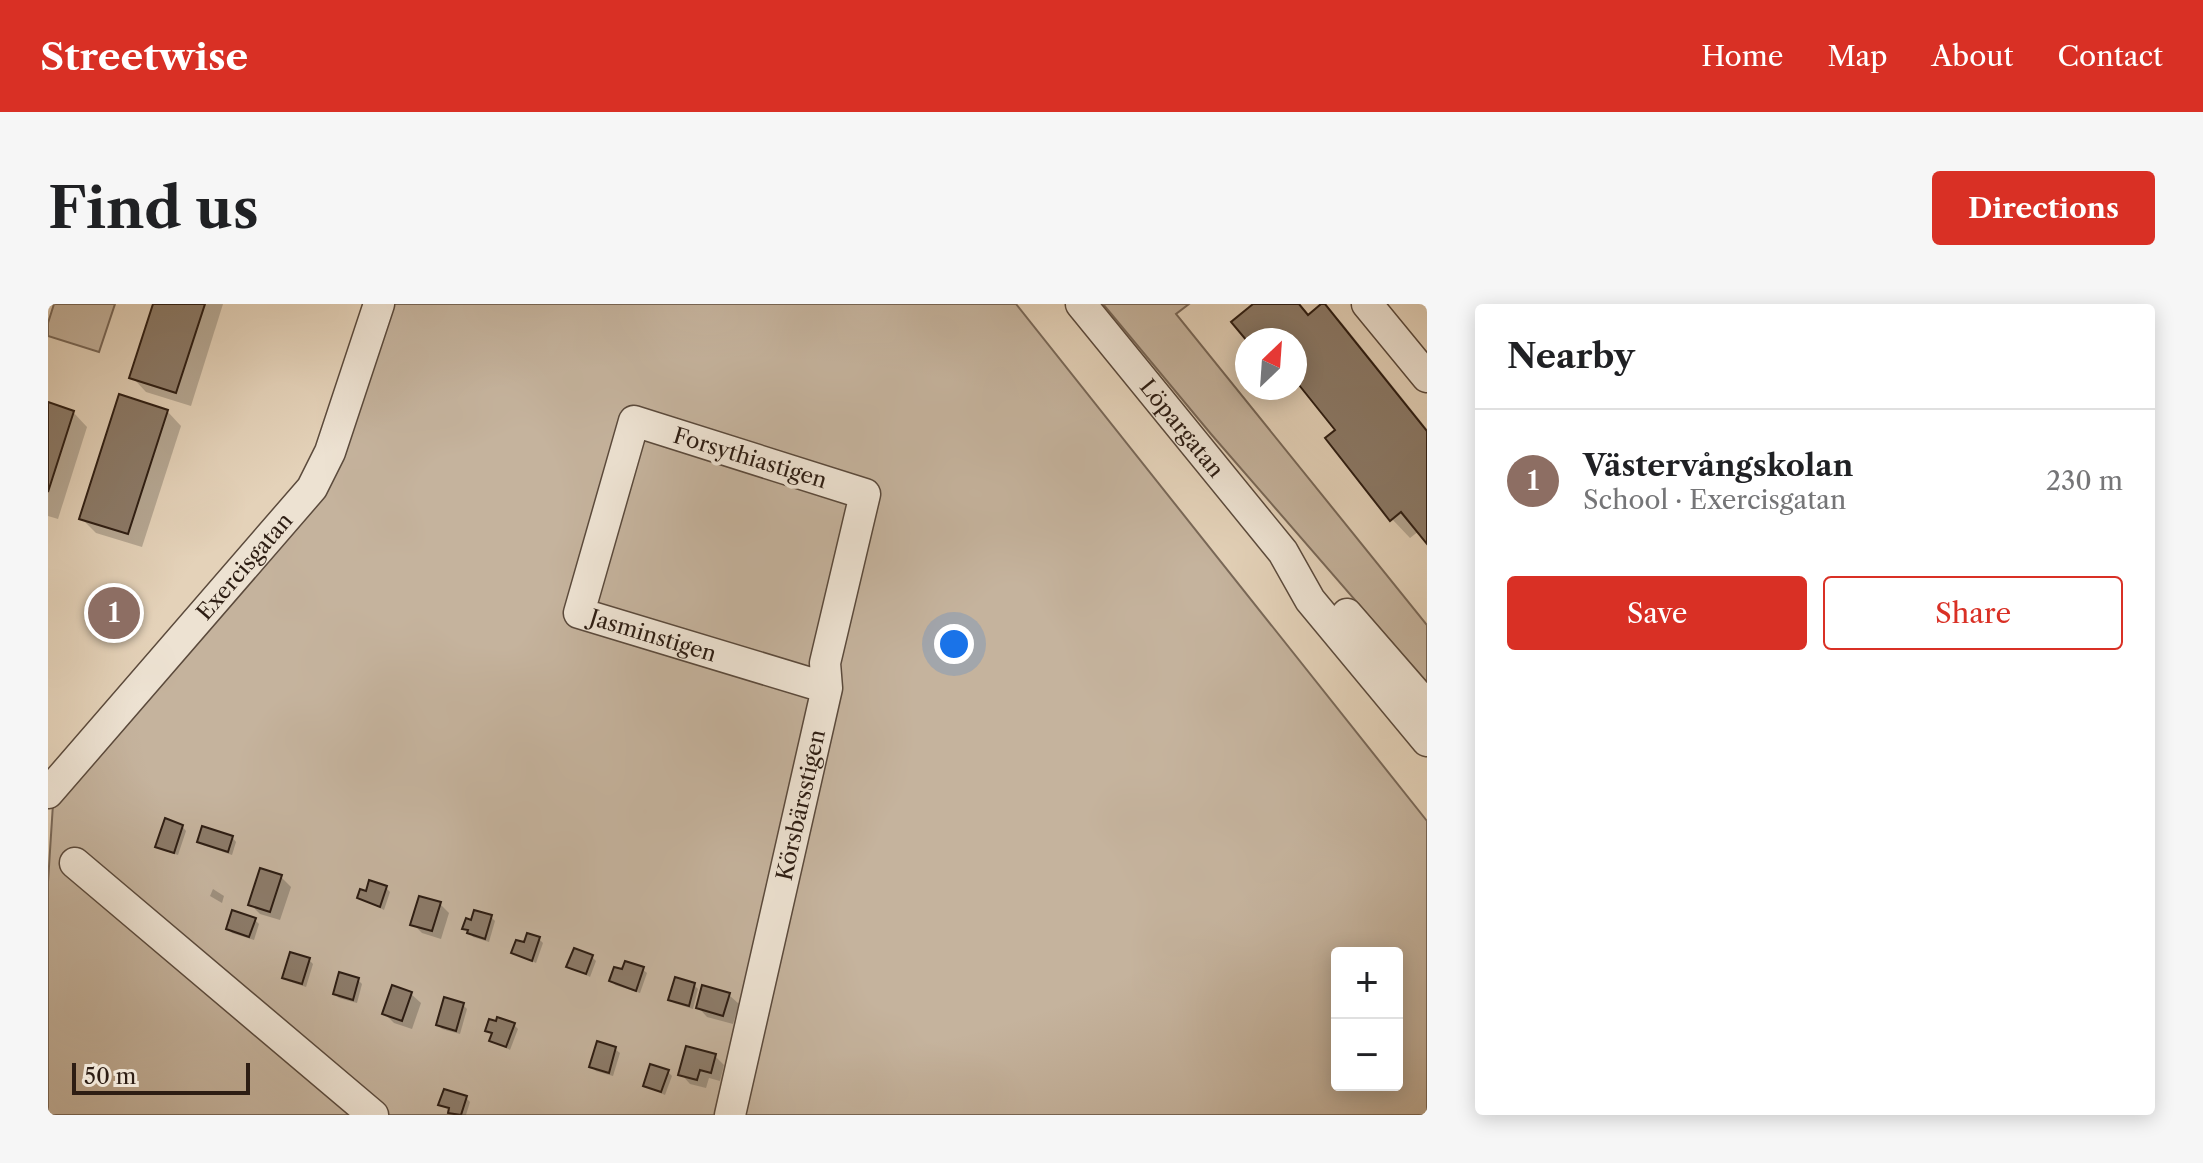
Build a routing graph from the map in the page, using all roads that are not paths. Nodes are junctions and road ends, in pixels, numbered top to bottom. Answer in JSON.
{"nodes":[{"id":1,"x":379,"y":304,"type":"edge"},
{"id":2,"x":1081,"y":304,"type":"edge"},
{"id":3,"x":1367,"y":304,"type":"edge"},
{"id":4,"x":1427,"y":377,"type":"edge"},
{"id":5,"x":634,"y":421,"type":"joint"},
{"id":6,"x":865,"y":494,"type":"joint"},
{"id":7,"x":1283,"y":552,"type":"junction"},
{"id":8,"x":827,"y":688,"type":"junction"},
{"id":9,"x":1427,"y":706,"type":"edge"},
{"id":10,"x":1427,"y":741,"type":"edge"},
{"id":11,"x":48,"y":793,"type":"edge"},
{"id":12,"x":75,"y":863,"type":"dead end"},
{"id":13,"x":373,"y":1115,"type":"edge"},
{"id":14,"x":730,"y":1115,"type":"edge"}],
"edges":[{"from":1,"to":11,"type":"street","name":"Exercisgatan"},
{"from":2,"to":7,"type":"street","name":"Löpargatan"},
{"from":3,"to":4,"type":"street"},
{"from":5,"to":6,"type":"street","name":"Forsythiastigen"},
{"from":5,"to":8,"type":"street","name":"Jasminstigen"},
{"from":6,"to":8,"type":"street","name":"Körsbärsstigen"},
{"from":7,"to":9,"type":"street","name":"Löpargatan"},
{"from":7,"to":10,"type":"street","name":"Löpargatan"},
{"from":8,"to":14,"type":"street","name":"Körsbärsstigen"},
{"from":12,"to":13,"type":"street"}]}
